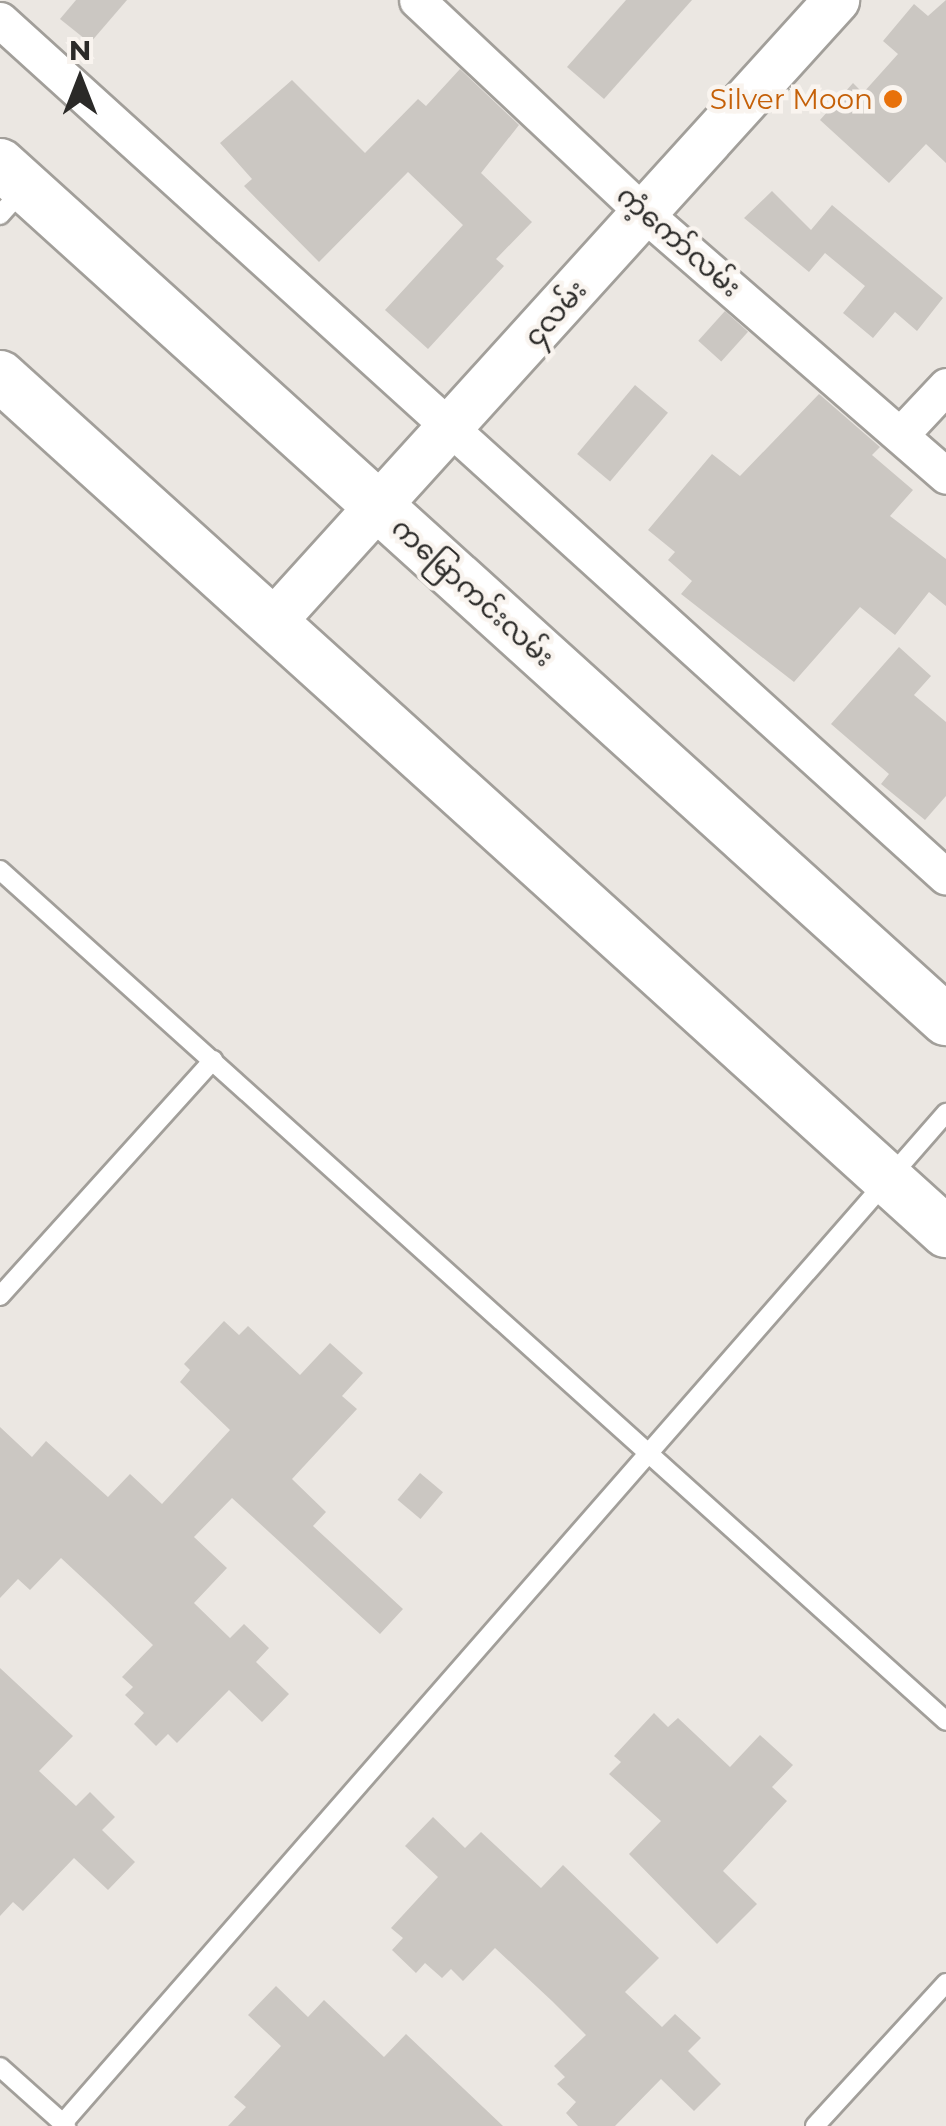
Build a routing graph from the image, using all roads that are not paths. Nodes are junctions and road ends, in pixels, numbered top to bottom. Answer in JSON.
{"nodes":[{"id":1,"x":418,"y":0,"type":"edge"},
{"id":2,"x":836,"y":0,"type":"edge"},
{"id":3,"x":0,"y":20,"type":"edge"},
{"id":4,"x":8,"y":189,"type":"edge"},
{"id":5,"x":645,"y":214,"type":"junction"},
{"id":6,"x":0,"y":376,"type":"edge"},
{"id":7,"x":946,"y":386,"type":"edge"},
{"id":8,"x":452,"y":425,"type":"junction"},
{"id":9,"x":901,"y":434,"type":"junction"},
{"id":10,"x":946,"y":476,"type":"edge"},
{"id":11,"x":378,"y":506,"type":"junction"},
{"id":12,"x":272,"y":622,"type":"junction"},
{"id":13,"x":0,"y":870,"type":"edge"},
{"id":14,"x":946,"y":877,"type":"edge"},
{"id":15,"x":946,"y":1020,"type":"edge"},
{"id":16,"x":212,"y":1060,"type":"junction"},
{"id":17,"x":946,"y":1113,"type":"edge"},
{"id":18,"x":887,"y":1179,"type":"junction"},
{"id":19,"x":946,"y":1232,"type":"edge"},
{"id":20,"x":0,"y":1296,"type":"edge"},
{"id":21,"x":645,"y":1450,"type":"junction"},
{"id":22,"x":946,"y":1721,"type":"edge"},
{"id":23,"x":946,"y":1983,"type":"edge"},
{"id":24,"x":0,"y":2066,"type":"edge"},
{"id":25,"x":64,"y":2124,"type":"edge"},
{"id":26,"x":815,"y":2126,"type":"edge"}],
"edges":[{"from":1,"to":5,"type":"street","name":"ကံ့ကော်လမ်း"},
{"from":2,"to":5,"type":"street","name":"၄လမ်း"},
{"from":3,"to":8,"type":"street"},
{"from":4,"to":11,"type":"main road","name":"ကမြောကင်းလမ်း"},
{"from":5,"to":8,"type":"street","name":"၄လမ်း"},
{"from":5,"to":9,"type":"street","name":"ကံ့ကော်လမ်း"},
{"from":6,"to":12,"type":"main road"},
{"from":7,"to":9,"type":"street"},
{"from":8,"to":11,"type":"street","name":"၄လမ်း"},
{"from":8,"to":14,"type":"street"},
{"from":9,"to":10,"type":"street","name":"ကံ့ကော်လမ်း"},
{"from":11,"to":12,"type":"street","name":"၄လမ်း"},
{"from":11,"to":15,"type":"main road","name":"ကမြောကင်းလမ်း"},
{"from":12,"to":18,"type":"main road"},
{"from":13,"to":16,"type":"lane"},
{"from":16,"to":20,"type":"lane"},
{"from":16,"to":21,"type":"lane"},
{"from":17,"to":18,"type":"lane"},
{"from":18,"to":19,"type":"main road"},
{"from":18,"to":21,"type":"lane"},
{"from":21,"to":22,"type":"lane"},
{"from":21,"to":25,"type":"lane"},
{"from":23,"to":26,"type":"lane"},
{"from":24,"to":25,"type":"lane"}]}
